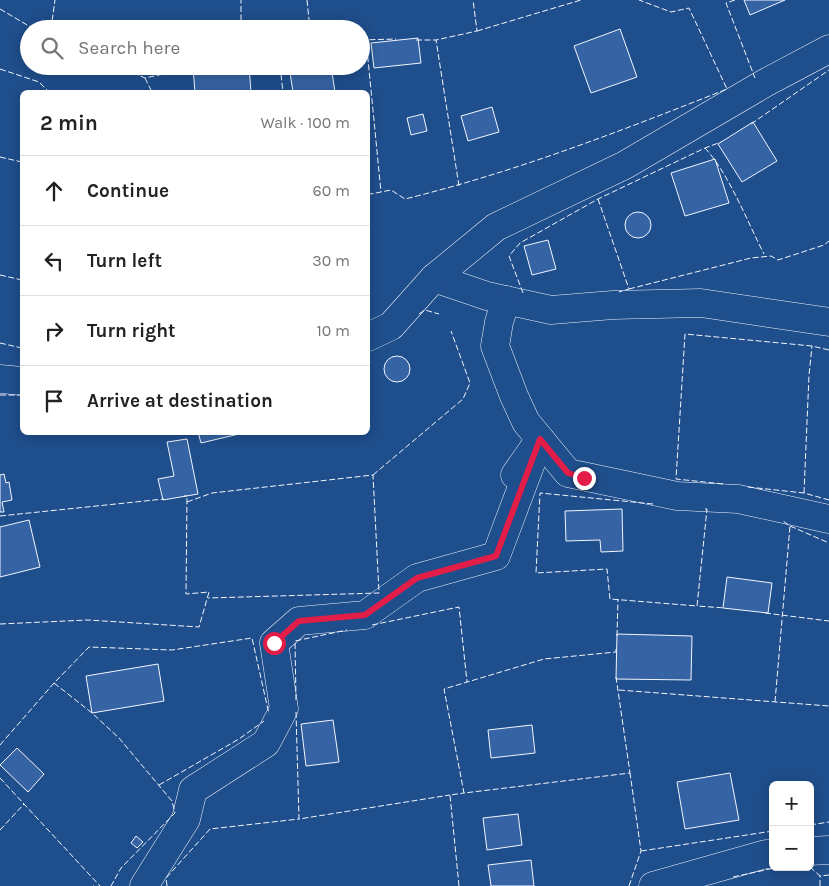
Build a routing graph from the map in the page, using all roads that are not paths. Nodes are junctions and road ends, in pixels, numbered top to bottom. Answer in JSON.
{"nodes":[{"id":1,"x":829,"y":49,"type":"edge"},
{"id":2,"x":434,"y":278,"type":"junction"},
{"id":3,"x":506,"y":300,"type":"junction"},
{"id":4,"x":829,"y":322,"type":"edge"},
{"id":5,"x":370,"y":336,"type":"edge"},
{"id":6,"x":0,"y":379,"type":"edge"},
{"id":7,"x":20,"y":381,"type":"edge"},
{"id":8,"x":540,"y":439,"type":"junction"},
{"id":9,"x":515,"y":474,"type":"dead end"},
{"id":10,"x":829,"y":518,"type":"edge"},
{"id":11,"x":829,"y":850,"type":"edge"},
{"id":12,"x":814,"y":851,"type":"edge"},
{"id":13,"x":769,"y":854,"type":"edge"},
{"id":14,"x":144,"y":886,"type":"edge"},
{"id":15,"x":653,"y":886,"type":"edge"}],
"edges":[{"from":1,"to":2,"type":"street"},
{"from":2,"to":3,"type":"street"},
{"from":2,"to":5,"type":"street"},
{"from":3,"to":4,"type":"street"},
{"from":3,"to":8,"type":"street"},
{"from":6,"to":7,"type":"street"},
{"from":8,"to":9,"type":"street"},
{"from":8,"to":10,"type":"street"},
{"from":8,"to":14,"type":"street"},
{"from":11,"to":12,"type":"street"},
{"from":13,"to":15,"type":"street"}]}
